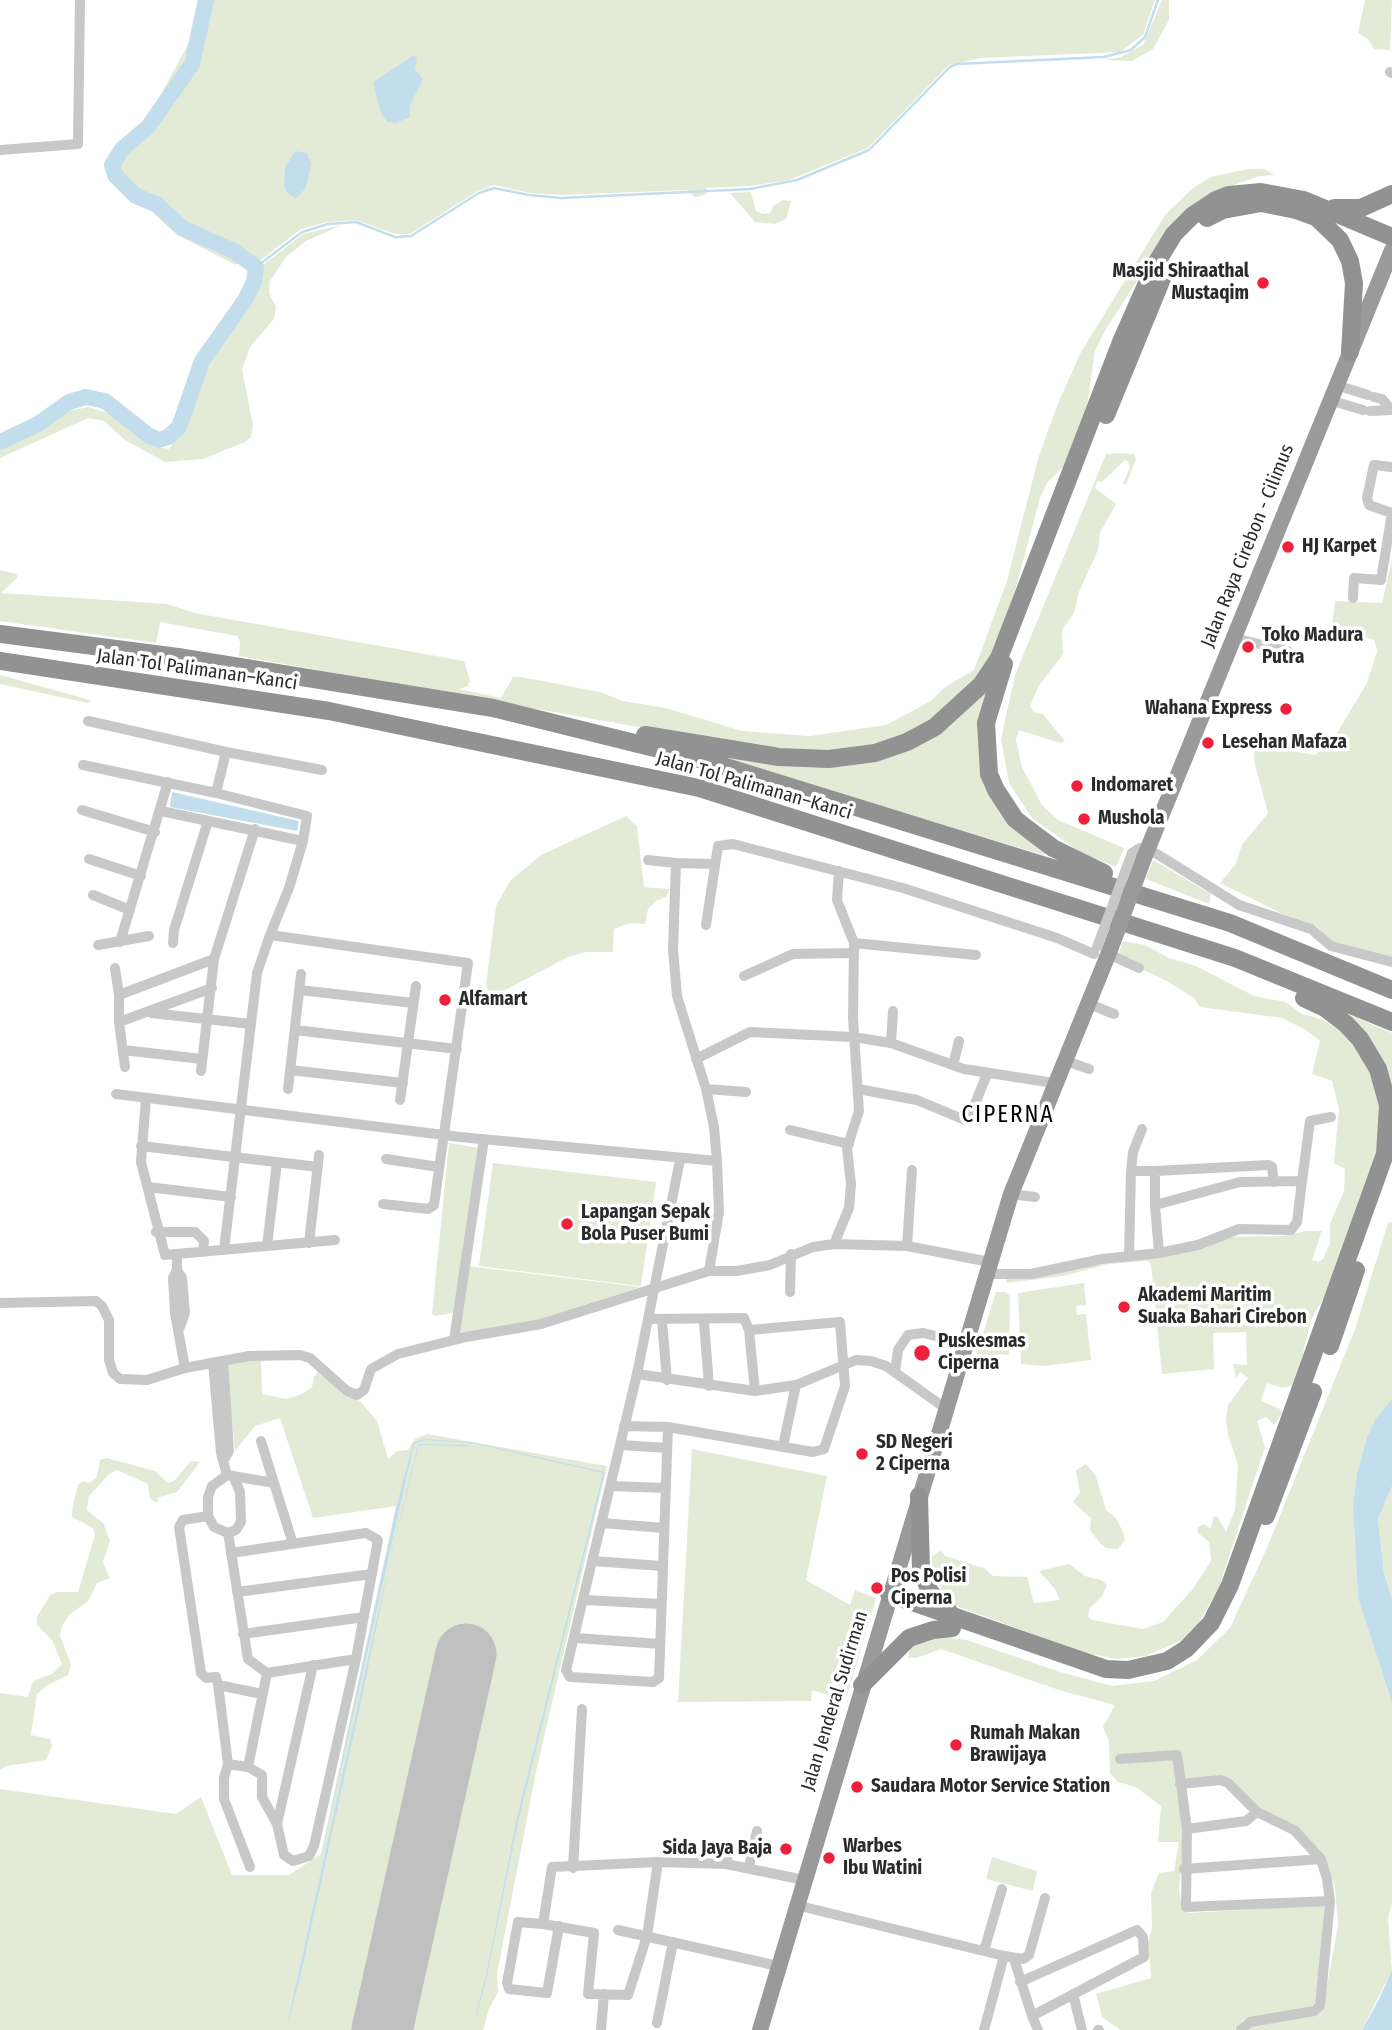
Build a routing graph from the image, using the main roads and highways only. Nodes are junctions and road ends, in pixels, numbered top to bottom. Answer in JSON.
{"nodes":[{"id":1,"x":1392,"y":194,"type":"edge"},
{"id":2,"x":1318,"y":212,"type":"junction"},
{"id":3,"x":1392,"y":237,"type":"edge"},
{"id":4,"x":1392,"y":250,"type":"edge"},
{"id":5,"x":1350,"y":352,"type":"junction"},
{"id":6,"x":0,"y":635,"type":"edge"},
{"id":7,"x":0,"y":661,"type":"edge"},
{"id":8,"x":493,"y":708,"type":"junction"},
{"id":9,"x":1230,"y":923,"type":"junction"},
{"id":10,"x":1102,"y":951,"type":"joint"},
{"id":11,"x":1220,"y":954,"type":"junction"},
{"id":12,"x":1392,"y":990,"type":"edge"},
{"id":13,"x":1392,"y":1022,"type":"edge"},
{"id":14,"x":1392,"y":1175,"type":"edge"},
{"id":15,"x":919,"y":1496,"type":"junction"},
{"id":16,"x":888,"y":1600,"type":"junction"},
{"id":17,"x":954,"y":1623,"type":"junction"},
{"id":18,"x":862,"y":1685,"type":"junction"},
{"id":19,"x":760,"y":2030,"type":"edge"}],
"edges":[{"from":1,"to":2,"type":"highway"},
{"from":2,"to":3,"type":"highway"},
{"from":2,"to":4,"type":"highway"},
{"from":2,"to":5,"type":"highway"},
{"from":2,"to":8,"type":"highway"},
{"from":2,"to":9,"type":"highway"},
{"from":4,"to":5,"type":"highway","name":"Jalan Raya Cirebon - Cilimus"},
{"from":5,"to":10,"type":"highway","name":"Jalan Raya Cirebon - Cilimus","bridge":true},
{"from":6,"to":8,"type":"highway","name":"Jalan Tol Palimanan–Kanci"},
{"from":7,"to":11,"type":"highway","name":"Jalan Tol Palimanan–Kanci"},
{"from":8,"to":9,"type":"highway","name":"Jalan Tol Palimanan–Kanci"},
{"from":9,"to":12,"type":"highway","name":"Jalan Tol Palimanan–Kanci"},
{"from":10,"to":15,"type":"highway","name":"Jalan Jenderal Sudirman"},
{"from":11,"to":13,"type":"highway","name":"Jalan Tol Palimanan–Kanci"},
{"from":11,"to":17,"type":"highway"},
{"from":14,"to":17,"type":"highway"},
{"from":15,"to":16,"type":"highway","name":"Jalan Jenderal Sudirman"},
{"from":15,"to":17,"type":"highway"},
{"from":16,"to":17,"type":"highway"},
{"from":16,"to":18,"type":"highway","name":"Jalan Jenderal Sudirman"},
{"from":17,"to":18,"type":"highway"},
{"from":18,"to":19,"type":"highway","name":"Jalan Jenderal Sudirman"}]}
